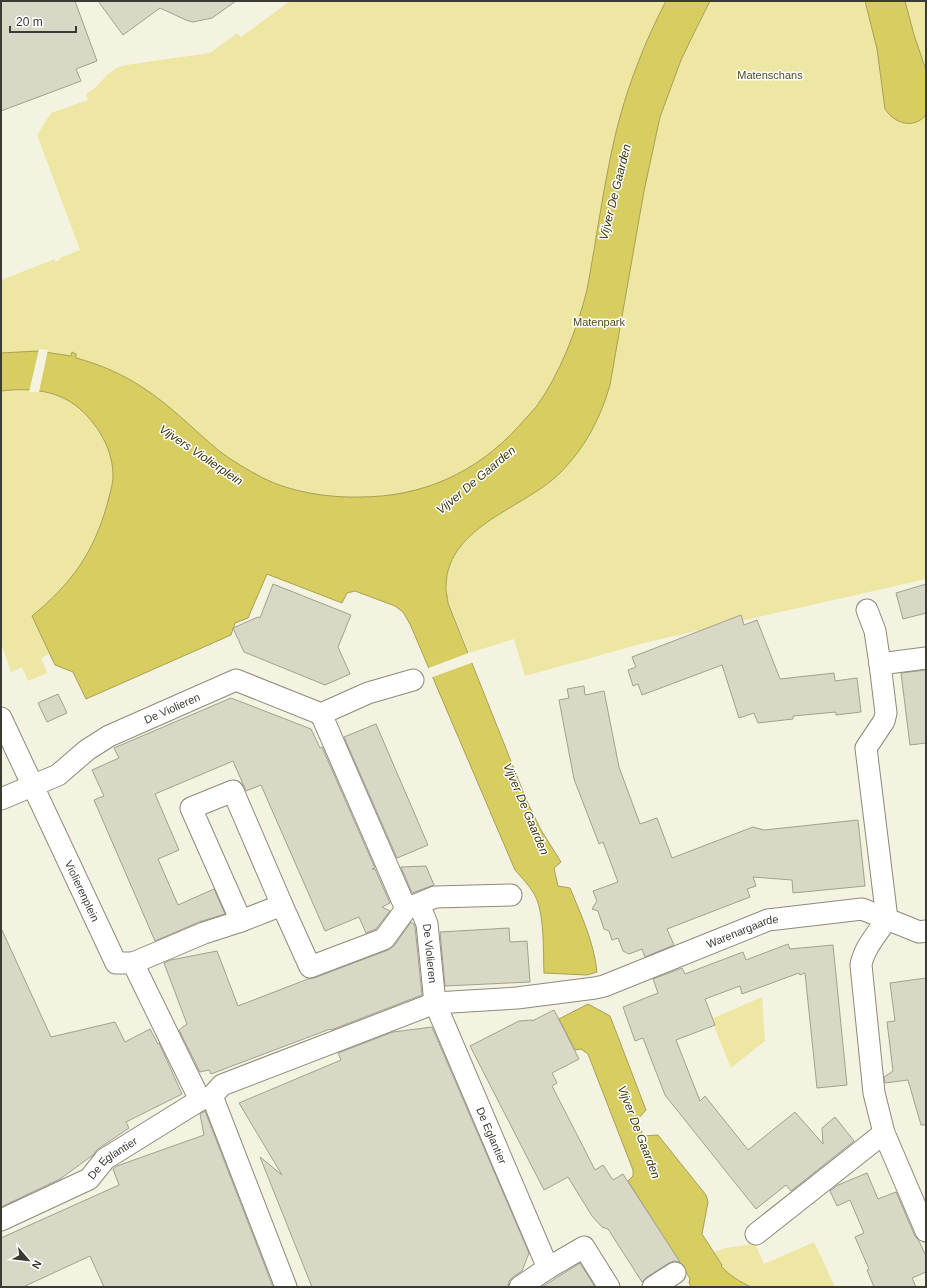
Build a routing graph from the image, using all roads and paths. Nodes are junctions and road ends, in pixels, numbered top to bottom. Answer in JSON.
{"nodes":[{"id":1,"x":867,"y":610,"type":"dead end"},
{"id":2,"x":926,"y":658,"type":"edge"},
{"id":3,"x":880,"y":664,"type":"junction"},
{"id":4,"x":413,"y":680,"type":"dead end"},
{"id":5,"x":321,"y":714,"type":"junction"},
{"id":6,"x":1,"y":718,"type":"edge"},
{"id":7,"x":33,"y":786,"type":"junction"},
{"id":8,"x":1,"y":799,"type":"edge"},
{"id":9,"x":510,"y":895,"type":"dead end"},
{"id":10,"x":282,"y":905,"type":"junction"},
{"id":11,"x":412,"y":907,"type":"junction"},
{"id":12,"x":887,"y":919,"type":"junction"},
{"id":13,"x":241,"y":921,"type":"junction"},
{"id":14,"x":926,"y":931,"type":"edge"},
{"id":15,"x":137,"y":971,"type":"junction"},
{"id":16,"x":604,"y":986,"type":"joint"},
{"id":17,"x":435,"y":1003,"type":"junction"},
{"id":18,"x":206,"y":1098,"type":"junction"},
{"id":19,"x":884,"y":1133,"type":"junction"},
{"id":20,"x":1,"y":1220,"type":"edge"},
{"id":21,"x":926,"y":1231,"type":"edge"},
{"id":22,"x":756,"y":1234,"type":"dead end"},
{"id":23,"x":548,"y":1268,"type":"junction"},
{"id":24,"x":675,"y":1273,"type":"dead end"},
{"id":25,"x":286,"y":1287,"type":"edge"},
{"id":26,"x":520,"y":1287,"type":"edge"},
{"id":27,"x":609,"y":1287,"type":"edge"},
{"id":28,"x":653,"y":1287,"type":"edge"}],
"edges":[{"from":1,"to":3,"type":"street"},
{"from":2,"to":3,"type":"street"},
{"from":3,"to":12,"type":"street"},
{"from":4,"to":5,"type":"street"},
{"from":5,"to":7,"type":"street","name":"De Violieren"},
{"from":5,"to":11,"type":"street","name":"De Violieren"},
{"from":6,"to":7,"type":"street","name":"Violierenplein"},
{"from":7,"to":8,"type":"street"},
{"from":7,"to":15,"type":"street","name":"Violierenplein"},
{"from":9,"to":11,"type":"street"},
{"from":10,"to":11,"type":"street"},
{"from":10,"to":13,"type":"street"},
{"from":10,"to":13,"type":"street"},
{"from":11,"to":17,"type":"street","name":"De Violieren"},
{"from":12,"to":14,"type":"street","name":"Warenargaarde"},
{"from":12,"to":16,"type":"street","name":"Warenargaarde"},
{"from":12,"to":19,"type":"street"},
{"from":13,"to":15,"type":"street"},
{"from":15,"to":18,"type":"street"},
{"from":16,"to":17,"type":"street","name":"De Eglantier"},
{"from":17,"to":18,"type":"street","name":"De Eglantier"},
{"from":17,"to":23,"type":"street","name":"De Eglantier"},
{"from":18,"to":20,"type":"street","name":"De Eglantier"},
{"from":18,"to":25,"type":"street"},
{"from":19,"to":21,"type":"street"},
{"from":19,"to":22,"type":"street"},
{"from":23,"to":26,"type":"street"},
{"from":23,"to":27,"type":"street"},
{"from":24,"to":28,"type":"street"}]}
